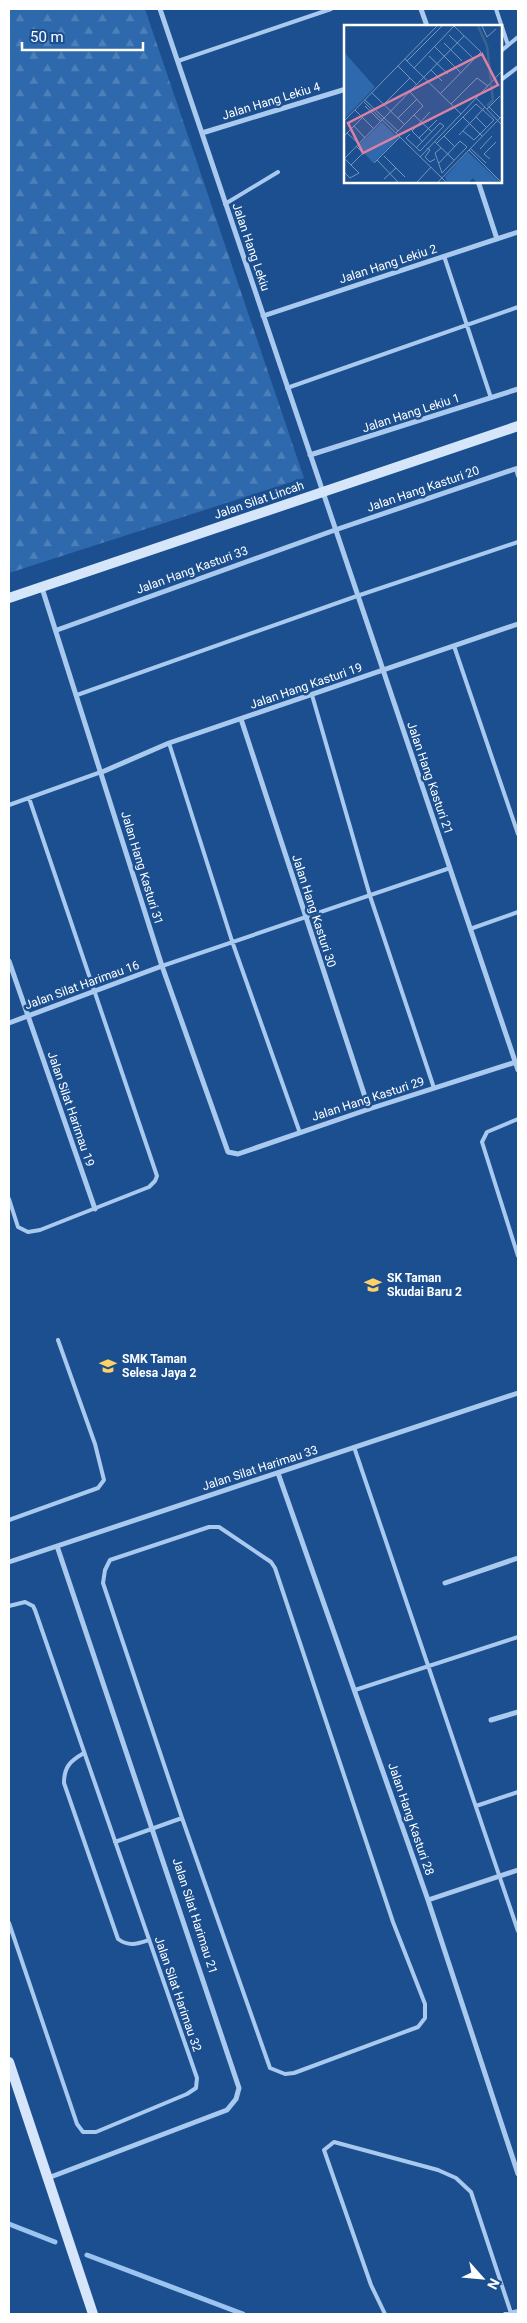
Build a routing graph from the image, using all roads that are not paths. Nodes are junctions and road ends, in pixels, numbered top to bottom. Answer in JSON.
{"nodes":[{"id":1,"x":160,"y":9,"type":"edge"},
{"id":2,"x":331,"y":9,"type":"edge"},
{"id":3,"x":421,"y":9,"type":"edge"},
{"id":4,"x":496,"y":9,"type":"edge"},
{"id":5,"x":427,"y":25,"type":"edge"},
{"id":6,"x":501,"y":25,"type":"edge"},
{"id":7,"x":502,"y":27,"type":"edge"},
{"id":8,"x":518,"y":37,"type":"edge"},
{"id":9,"x":508,"y":45,"type":"junction"},
{"id":10,"x":502,"y":50,"type":"edge"},
{"id":11,"x":178,"y":61,"type":"junction"},
{"id":12,"x":518,"y":67,"type":"edge"},
{"id":13,"x":502,"y":79,"type":"edge"},
{"id":14,"x":344,"y":90,"type":"edge"},
{"id":15,"x":202,"y":133,"type":"junction"},
{"id":16,"x":278,"y":172,"type":"dead end"},
{"id":17,"x":478,"y":182,"type":"edge"},
{"id":18,"x":225,"y":204,"type":"junction"},
{"id":19,"x":518,"y":232,"type":"edge"},
{"id":20,"x":497,"y":238,"type":"junction"},
{"id":21,"x":444,"y":256,"type":"junction"},
{"id":22,"x":518,"y":306,"type":"edge"},
{"id":23,"x":263,"y":316,"type":"junction"},
{"id":24,"x":466,"y":323,"type":"junction"},
{"id":25,"x":287,"y":388,"type":"junction"},
{"id":26,"x":518,"y":389,"type":"edge"},
{"id":27,"x":491,"y":398,"type":"junction"},
{"id":28,"x":518,"y":426,"type":"edge"},
{"id":29,"x":310,"y":455,"type":"junction"},
{"id":30,"x":517,"y":468,"type":"edge"},
{"id":31,"x":518,"y":476,"type":"edge"},
{"id":32,"x":322,"y":492,"type":"junction"},
{"id":33,"x":335,"y":530,"type":"junction"},
{"id":34,"x":518,"y":542,"type":"edge"},
{"id":35,"x":42,"y":588,"type":"junction"},
{"id":36,"x":358,"y":596,"type":"junction"},
{"id":37,"x":9,"y":598,"type":"edge"},
{"id":38,"x":518,"y":624,"type":"edge"},
{"id":39,"x":57,"y":630,"type":"junction"},
{"id":40,"x":454,"y":646,"type":"junction"},
{"id":41,"x":383,"y":671,"type":"junction"},
{"id":42,"x":76,"y":695,"type":"junction"},
{"id":43,"x":312,"y":695,"type":"junction"},
{"id":44,"x":241,"y":719,"type":"junction"},
{"id":45,"x":169,"y":743,"type":"junction"},
{"id":46,"x":102,"y":772,"type":"junction"},
{"id":47,"x":29,"y":798,"type":"junction"},
{"id":48,"x":9,"y":805,"type":"edge"},
{"id":49,"x":518,"y":834,"type":"edge"},
{"id":50,"x":450,"y":868,"type":"junction"},
{"id":51,"x":370,"y":896,"type":"junction"},
{"id":52,"x":518,"y":912,"type":"edge"},
{"id":53,"x":306,"y":917,"type":"junction"},
{"id":54,"x":470,"y":929,"type":"junction"},
{"id":55,"x":232,"y":941,"type":"junction"},
{"id":56,"x":9,"y":961,"type":"edge"},
{"id":57,"x":162,"y":966,"type":"junction"},
{"id":58,"x":94,"y":990,"type":"junction"},
{"id":59,"x":28,"y":1016,"type":"junction"},
{"id":60,"x":9,"y":1023,"type":"edge"},
{"id":61,"x":516,"y":1062,"type":"junction"},
{"id":62,"x":518,"y":1070,"type":"edge"},
{"id":63,"x":434,"y":1088,"type":"junction"},
{"id":64,"x":370,"y":1109,"type":"junction"},
{"id":65,"x":518,"y":1119,"type":"edge"},
{"id":66,"x":300,"y":1133,"type":"junction"},
{"id":67,"x":228,"y":1152,"type":"joint"},
{"id":68,"x":9,"y":1199,"type":"edge"},
{"id":69,"x":96,"y":1209,"type":"junction"},
{"id":70,"x":518,"y":1256,"type":"edge"},
{"id":71,"x":58,"y":1340,"type":"dead end"},
{"id":72,"x":518,"y":1393,"type":"edge"},
{"id":73,"x":354,"y":1447,"type":"junction"},
{"id":74,"x":278,"y":1473,"type":"junction"},
{"id":75,"x":9,"y":1520,"type":"edge"},
{"id":76,"x":56,"y":1546,"type":"junction"},
{"id":77,"x":518,"y":1558,"type":"edge"},
{"id":78,"x":9,"y":1562,"type":"edge"},
{"id":79,"x":445,"y":1582,"type":"dead end"},
{"id":80,"x":9,"y":1606,"type":"edge"},
{"id":81,"x":518,"y":1636,"type":"edge"},
{"id":82,"x":428,"y":1667,"type":"junction"},
{"id":83,"x":355,"y":1690,"type":"junction"},
{"id":84,"x":518,"y":1712,"type":"edge"},
{"id":85,"x":491,"y":1720,"type":"dead end"},
{"id":86,"x":84,"y":1753,"type":"junction"},
{"id":87,"x":518,"y":1792,"type":"edge"},
{"id":88,"x":476,"y":1806,"type":"junction"},
{"id":89,"x":182,"y":1818,"type":"junction"},
{"id":90,"x":152,"y":1829,"type":"junction"},
{"id":91,"x":115,"y":1842,"type":"junction"},
{"id":92,"x":518,"y":1870,"type":"edge"},
{"id":93,"x":499,"y":1876,"type":"junction"},
{"id":94,"x":428,"y":1900,"type":"junction"},
{"id":95,"x":9,"y":1923,"type":"edge"},
{"id":96,"x":518,"y":1931,"type":"edge"},
{"id":97,"x":149,"y":1940,"type":"junction"},
{"id":98,"x":9,"y":2062,"type":"edge"},
{"id":99,"x":518,"y":2174,"type":"edge"},
{"id":100,"x":47,"y":2178,"type":"junction"},
{"id":101,"x":518,"y":2311,"type":"edge"},
{"id":102,"x":511,"y":2313,"type":"junction"},
{"id":103,"x":93,"y":2314,"type":"edge"},
{"id":104,"x":385,"y":2314,"type":"edge"},
{"id":105,"x":506,"y":2314,"type":"edge"}],
"edges":[{"from":1,"to":11,"type":"street","name":"Jalan Hang Lekiu"},
{"from":2,"to":11,"type":"lane"},
{"from":3,"to":5,"type":"street"},
{"from":4,"to":6,"type":"lane"},
{"from":7,"to":9,"type":"lane"},
{"from":8,"to":9,"type":"lane"},
{"from":9,"to":10,"type":"lane"},
{"from":11,"to":15,"type":"street","name":"Jalan Hang Lekiu"},
{"from":12,"to":13,"type":"lane"},
{"from":14,"to":15,"type":"street","name":"Jalan Hang Lekiu 4"},
{"from":15,"to":18,"type":"street","name":"Jalan Hang Lekiu"},
{"from":16,"to":18,"type":"lane"},
{"from":17,"to":20,"type":"street"},
{"from":18,"to":23,"type":"street","name":"Jalan Hang Lekiu"},
{"from":19,"to":20,"type":"street","name":"Jalan Hang Lekiu 2"},
{"from":20,"to":21,"type":"street","name":"Jalan Hang Lekiu 2"},
{"from":21,"to":23,"type":"street","name":"Jalan Hang Lekiu 2"},
{"from":21,"to":24,"type":"lane"},
{"from":22,"to":24,"type":"lane"},
{"from":23,"to":25,"type":"street","name":"Jalan Hang Lekiu"},
{"from":24,"to":25,"type":"lane"},
{"from":24,"to":27,"type":"lane"},
{"from":25,"to":29,"type":"street","name":"Jalan Hang Lekiu"},
{"from":26,"to":27,"type":"street","name":"Jalan Hang Lekiu 1"},
{"from":27,"to":29,"type":"street","name":"Jalan Hang Lekiu 1"},
{"from":28,"to":32,"type":"street","name":"Jalan Silat Lincah"},
{"from":29,"to":32,"type":"street","name":"Jalan Hang Lekiu"},
{"from":30,"to":31,"type":"lane"},
{"from":30,"to":33,"type":"street","name":"Jalan Hang Kasturi 20"},
{"from":32,"to":33,"type":"street","name":"Jalan Hang Kasturi 21"},
{"from":32,"to":35,"type":"street","name":"Jalan Silat Lincah"},
{"from":33,"to":36,"type":"street","name":"Jalan Hang Kasturi 21"},
{"from":33,"to":39,"type":"street","name":"Jalan Hang Kasturi 33"},
{"from":34,"to":36,"type":"lane"},
{"from":35,"to":37,"type":"street","name":"Jalan Silat Lincah"},
{"from":35,"to":39,"type":"street","name":"Jalan Hang Kasturi 31"},
{"from":36,"to":41,"type":"street","name":"Jalan Hang Kasturi 21"},
{"from":36,"to":42,"type":"lane"},
{"from":38,"to":40,"type":"street","name":"Jalan Hang Kasturi 19"},
{"from":39,"to":42,"type":"street","name":"Jalan Hang Kasturi 31"},
{"from":40,"to":41,"type":"street","name":"Jalan Hang Kasturi 19"},
{"from":40,"to":49,"type":"lane"},
{"from":41,"to":43,"type":"street","name":"Jalan Hang Kasturi 19"},
{"from":41,"to":50,"type":"street","name":"Jalan Hang Kasturi 21"},
{"from":42,"to":46,"type":"street","name":"Jalan Hang Kasturi 31"},
{"from":43,"to":44,"type":"street","name":"Jalan Hang Kasturi 19"},
{"from":43,"to":51,"type":"lane"},
{"from":44,"to":45,"type":"street","name":"Jalan Hang Kasturi 19"},
{"from":44,"to":53,"type":"street","name":"Jalan Hang Kasturi 30"},
{"from":45,"to":46,"type":"street","name":"Jalan Hang Kasturi 19"},
{"from":45,"to":55,"type":"lane"},
{"from":46,"to":47,"type":"lane"},
{"from":46,"to":57,"type":"street","name":"Jalan Hang Kasturi 31"},
{"from":47,"to":48,"type":"lane"},
{"from":47,"to":58,"type":"lane"},
{"from":50,"to":51,"type":"lane"},
{"from":50,"to":54,"type":"street","name":"Jalan Hang Kasturi 21"},
{"from":51,"to":53,"type":"lane"},
{"from":51,"to":63,"type":"lane"},
{"from":52,"to":54,"type":"lane"},
{"from":53,"to":55,"type":"lane"},
{"from":53,"to":64,"type":"street","name":"Jalan Hang Kasturi 30"},
{"from":54,"to":61,"type":"street","name":"Jalan Hang Kasturi 21"},
{"from":55,"to":57,"type":"lane"},
{"from":55,"to":66,"type":"lane"},
{"from":56,"to":59,"type":"street","name":"Jalan Silat Harimau 19"},
{"from":57,"to":58,"type":"street","name":"Jalan Silat Harimau 16"},
{"from":57,"to":67,"type":"street","name":"Jalan Hang Kasturi 31"},
{"from":58,"to":59,"type":"street","name":"Jalan Silat Harimau 16"},
{"from":58,"to":69,"type":"lane"},
{"from":59,"to":60,"type":"street","name":"Jalan Silat Harimau 16"},
{"from":59,"to":69,"type":"street","name":"Jalan Silat Harimau 19"},
{"from":61,"to":62,"type":"street","name":"Jalan Hang Kasturi 21"},
{"from":61,"to":63,"type":"street","name":"Jalan Hang Kasturi 29"},
{"from":63,"to":64,"type":"street","name":"Jalan Hang Kasturi 29"},
{"from":64,"to":66,"type":"street","name":"Jalan Hang Kasturi 29"},
{"from":65,"to":70,"type":"lane"},
{"from":66,"to":67,"type":"street","name":"Jalan Hang Kasturi 29"},
{"from":68,"to":69,"type":"lane"},
{"from":71,"to":75,"type":"lane"},
{"from":72,"to":73,"type":"street","name":"Jalan Silat Harimau 33"},
{"from":73,"to":74,"type":"street","name":"Jalan Silat Harimau 33"},
{"from":73,"to":82,"type":"lane"},
{"from":74,"to":76,"type":"street","name":"Jalan Silat Harimau 33"},
{"from":74,"to":83,"type":"street","name":"Jalan Hang Kasturi 28"},
{"from":76,"to":78,"type":"street","name":"Jalan Silat Harimau 33"},
{"from":76,"to":90,"type":"street","name":"Jalan Silat Harimau 21"},
{"from":77,"to":79,"type":"street"},
{"from":80,"to":86,"type":"lane","name":"Jalan Silat Harimau 32"},
{"from":81,"to":82,"type":"lane"},
{"from":82,"to":83,"type":"lane"},
{"from":82,"to":88,"type":"lane"},
{"from":83,"to":94,"type":"street","name":"Jalan Hang Kasturi 28"},
{"from":84,"to":85,"type":"street"},
{"from":86,"to":91,"type":"lane","name":"Jalan Silat Harimau 32"},
{"from":86,"to":97,"type":"lane"},
{"from":87,"to":88,"type":"lane"},
{"from":88,"to":93,"type":"lane"},
{"from":89,"to":89,"type":"lane"},
{"from":89,"to":90,"type":"lane"},
{"from":90,"to":91,"type":"lane"},
{"from":90,"to":100,"type":"street","name":"Jalan Silat Harimau 21"},
{"from":91,"to":97,"type":"lane","name":"Jalan Silat Harimau 32"},
{"from":92,"to":93,"type":"street"},
{"from":93,"to":94,"type":"street"},
{"from":93,"to":96,"type":"lane"},
{"from":94,"to":99,"type":"street","name":"Jalan Hang Kasturi 28"},
{"from":95,"to":97,"type":"lane","name":"Jalan Silat Harimau 32"},
{"from":98,"to":100,"type":"street"},
{"from":100,"to":103,"type":"street"},
{"from":101,"to":102,"type":"lane"},
{"from":102,"to":104,"type":"lane"},
{"from":102,"to":105,"type":"lane"}]}
